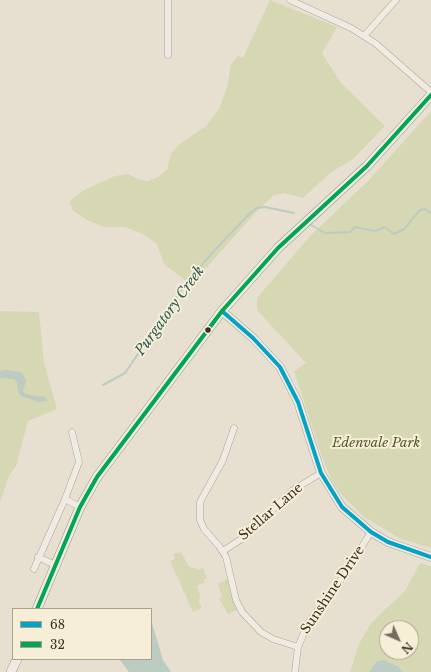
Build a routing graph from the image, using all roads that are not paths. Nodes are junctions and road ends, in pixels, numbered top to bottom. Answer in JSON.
{"nodes":[{"id":1,"x":168,"y":0,"type":"edge"},
{"id":2,"x":290,"y":0,"type":"edge"},
{"id":3,"x":396,"y":0,"type":"edge"},
{"id":4,"x":364,"y":36,"type":"junction"},
{"id":5,"x":168,"y":55,"type":"dead end"},
{"id":6,"x":431,"y":92,"type":"edge"},
{"id":7,"x":431,"y":95,"type":"edge"},
{"id":8,"x":222,"y":311,"type":"junction"},
{"id":9,"x":234,"y":428,"type":"dead end"},
{"id":10,"x":72,"y":432,"type":"dead end"},
{"id":11,"x":321,"y":473,"type":"junction"},
{"id":12,"x":65,"y":499,"type":"junction"},
{"id":13,"x":80,"y":507,"type":"junction"},
{"id":14,"x":371,"y":532,"type":"junction"},
{"id":15,"x":223,"y":551,"type":"junction"},
{"id":16,"x":38,"y":557,"type":"junction"},
{"id":17,"x":431,"y":557,"type":"edge"},
{"id":18,"x":55,"y":565,"type":"junction"},
{"id":19,"x":34,"y":569,"type":"dead end"},
{"id":20,"x":37,"y":608,"type":"edge"},
{"id":21,"x":298,"y":647,"type":"junction"},
{"id":22,"x":17,"y":660,"type":"edge"},
{"id":23,"x":11,"y":672,"type":"edge"},
{"id":24,"x":295,"y":672,"type":"edge"}],
"edges":[{"from":1,"to":5,"type":"street"},
{"from":2,"to":4,"type":"street"},
{"from":3,"to":4,"type":"street"},
{"from":4,"to":6,"type":"street"},
{"from":7,"to":8,"type":"main road"},
{"from":8,"to":11,"type":"street"},
{"from":8,"to":13,"type":"main road"},
{"from":9,"to":15,"type":"street"},
{"from":10,"to":12,"type":"street"},
{"from":11,"to":14,"type":"street"},
{"from":11,"to":15,"type":"street","name":"Stellar Lane"},
{"from":12,"to":13,"type":"street"},
{"from":12,"to":16,"type":"street"},
{"from":13,"to":18,"type":"main road"},
{"from":14,"to":17,"type":"street"},
{"from":14,"to":21,"type":"street","name":"Sunshine Drive"},
{"from":15,"to":21,"type":"street"},
{"from":16,"to":18,"type":"street"},
{"from":16,"to":19,"type":"street"},
{"from":18,"to":20,"type":"main road"},
{"from":21,"to":24,"type":"street","name":"Sunshine Drive"},
{"from":22,"to":23,"type":"main road"}]}
